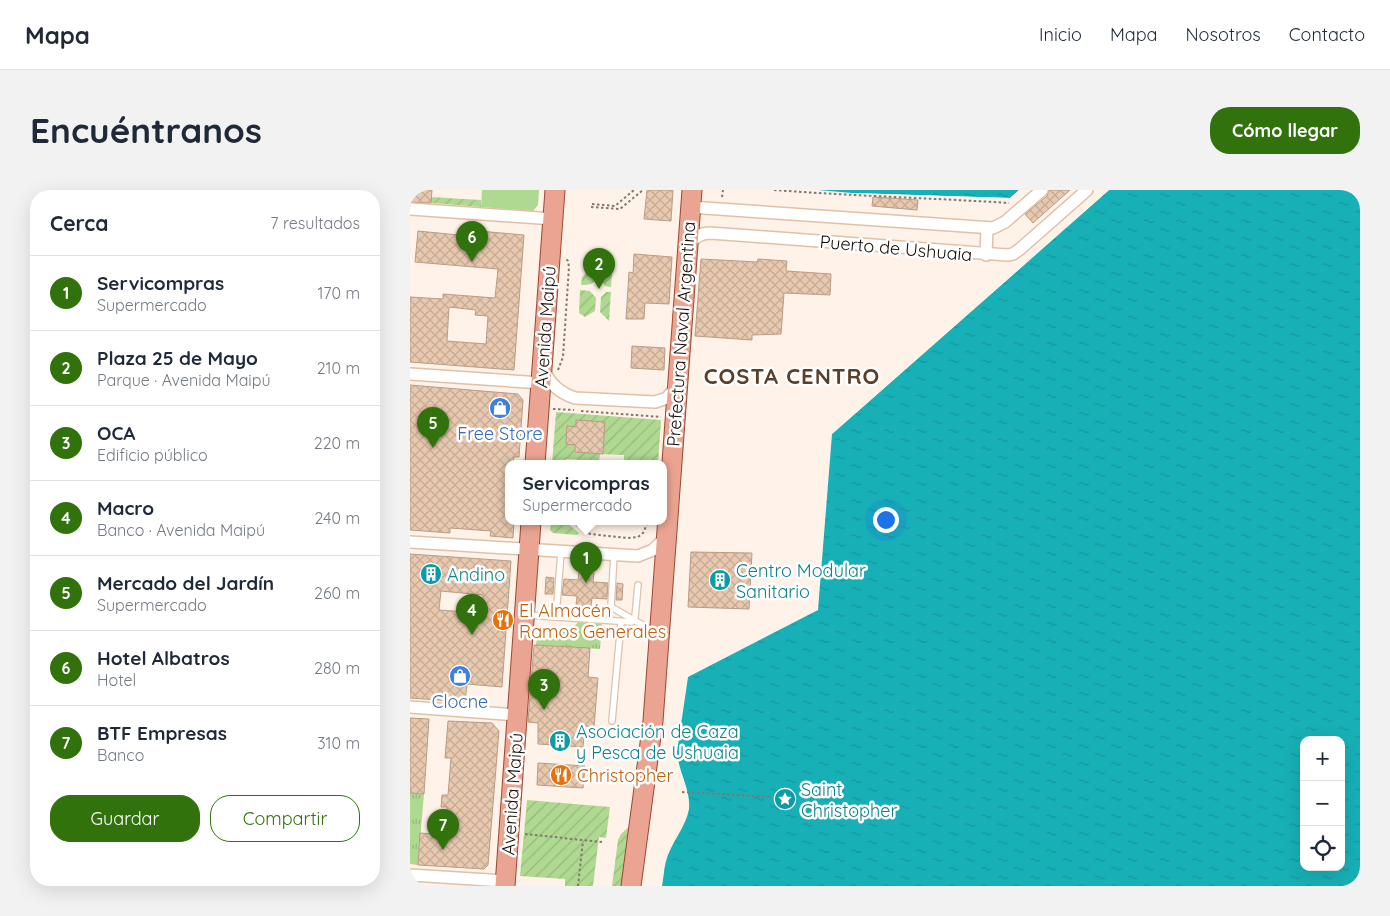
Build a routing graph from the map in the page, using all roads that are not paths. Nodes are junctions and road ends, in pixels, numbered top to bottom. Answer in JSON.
{"nodes":[{"id":1,"x":555,"y":190,"type":"edge"},
{"id":2,"x":1042,"y":190,"type":"edge"},
{"id":3,"x":1087,"y":190,"type":"edge"},
{"id":4,"x":691,"y":199,"type":"edge"},
{"id":5,"x":410,"y":209,"type":"edge"},
{"id":6,"x":553,"y":219,"type":"junction"},
{"id":7,"x":987,"y":228,"type":"junction"},
{"id":8,"x":687,"y":248,"type":"junction"},
{"id":9,"x":986,"y":255,"type":"junction"},
{"id":10,"x":410,"y":374,"type":"edge"},
{"id":11,"x":548,"y":385,"type":"junction"},
{"id":12,"x":677,"y":386,"type":"junction"},
{"id":13,"x":536,"y":460,"type":"edge"},
{"id":14,"x":667,"y":483,"type":"edge"},
{"id":15,"x":531,"y":525,"type":"edge"},
{"id":16,"x":667,"y":525,"type":"edge"},
{"id":17,"x":667,"y":537,"type":"junction"},
{"id":18,"x":410,"y":542,"type":"edge"},
{"id":19,"x":529,"y":550,"type":"junction"},
{"id":20,"x":560,"y":552,"type":"junction"},
{"id":21,"x":614,"y":555,"type":"junction"},
{"id":22,"x":638,"y":585,"type":"dead end"},
{"id":23,"x":524,"y":615,"type":"junction"},
{"id":24,"x":556,"y":617,"type":"junction"},
{"id":25,"x":634,"y":620,"type":"junction"},
{"id":26,"x":620,"y":622,"type":"junction"},
{"id":27,"x":660,"y":634,"type":"junction"},
{"id":28,"x":410,"y":707,"type":"edge"},
{"id":29,"x":518,"y":715,"type":"junction"},
{"id":30,"x":612,"y":721,"type":"dead end"},
{"id":31,"x":410,"y":875,"type":"edge"},
{"id":32,"x":505,"y":884,"type":"edge"},
{"id":33,"x":631,"y":886,"type":"edge"}],
"edges":[{"from":1,"to":6,"type":"main road","name":"Avenida Maipú"},
{"from":2,"to":7,"type":"street","name":"Puerto de Ushuaia"},
{"from":3,"to":9,"type":"street","name":"Puerto de Ushuaia"},
{"from":4,"to":7,"type":"street","name":"Puerto de Ushuaia"},
{"from":4,"to":8,"type":"main road","name":"Prefectura Naval Argentina"},
{"from":5,"to":6,"type":"street"},
{"from":6,"to":11,"type":"main road","name":"Avenida Maipú"},
{"from":7,"to":9,"type":"street"},
{"from":8,"to":9,"type":"street","name":"Puerto de Ushuaia"},
{"from":8,"to":12,"type":"main road","name":"Prefectura Naval Argentina"},
{"from":10,"to":11,"type":"street"},
{"from":11,"to":12,"type":"street"},
{"from":11,"to":13,"type":"main road","name":"Avenida Maipú"},
{"from":12,"to":14,"type":"main road","name":"Prefectura Naval Argentina"},
{"from":15,"to":19,"type":"main road","name":"Avenida Maipú"},
{"from":16,"to":17,"type":"main road","name":"Prefectura Naval Argentina"},
{"from":17,"to":21,"type":"street"},
{"from":17,"to":27,"type":"main road","name":"Prefectura Naval Argentina"},
{"from":18,"to":19,"type":"street"},
{"from":19,"to":20,"type":"street"},
{"from":19,"to":23,"type":"main road","name":"Avenida Maipú"},
{"from":20,"to":21,"type":"street"},
{"from":20,"to":24,"type":"lane"},
{"from":21,"to":25,"type":"lane"},
{"from":22,"to":25,"type":"lane"},
{"from":23,"to":24,"type":"lane"},
{"from":23,"to":29,"type":"main road","name":"Avenida Maipú"},
{"from":24,"to":26,"type":"lane"},
{"from":25,"to":26,"type":"lane"},
{"from":25,"to":27,"type":"lane"},
{"from":26,"to":30,"type":"lane"},
{"from":27,"to":33,"type":"main road","name":"Prefectura Naval Argentina"},
{"from":28,"to":29,"type":"street"},
{"from":29,"to":32,"type":"main road","name":"Avenida Maipú"},
{"from":31,"to":32,"type":"street"}]}
